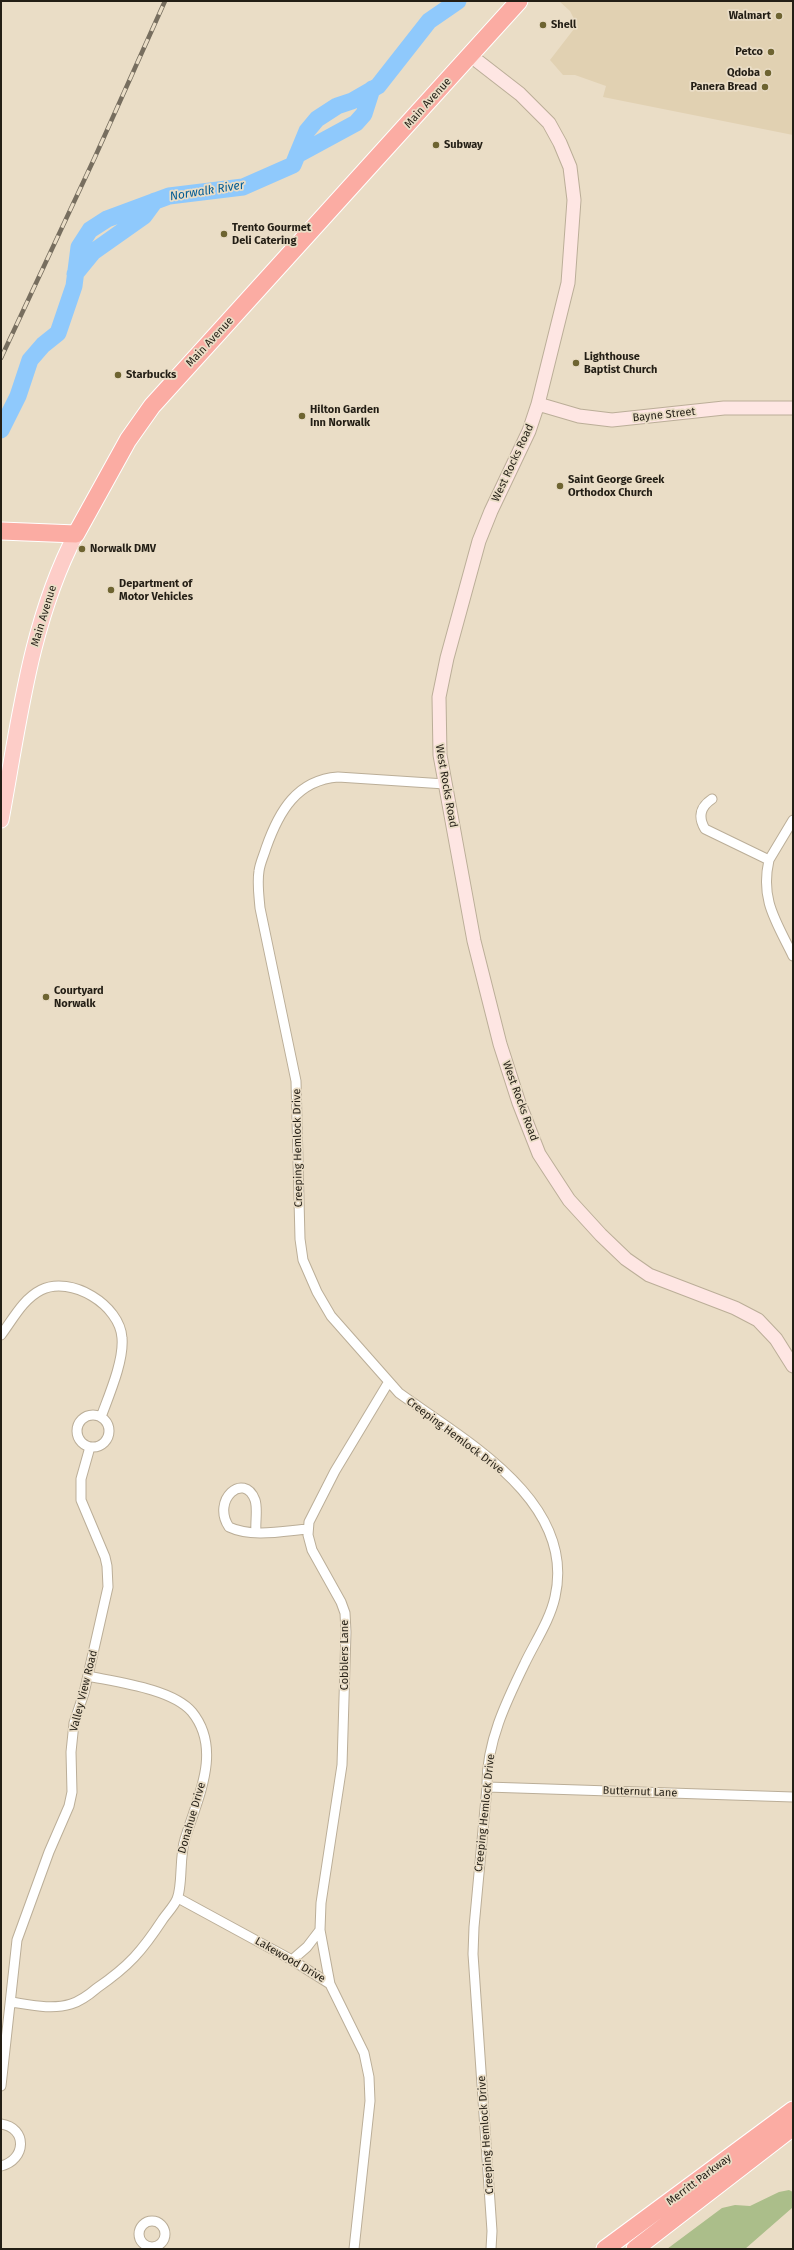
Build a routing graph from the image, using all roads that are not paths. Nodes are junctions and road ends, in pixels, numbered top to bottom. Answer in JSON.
{"nodes":[{"id":1,"x":519,"y":1,"type":"edge"},
{"id":2,"x":471,"y":56,"type":"junction"},
{"id":3,"x":538,"y":404,"type":"junction"},
{"id":4,"x":793,"y":408,"type":"edge"},
{"id":5,"x":1,"y":531,"type":"edge"},
{"id":6,"x":76,"y":534,"type":"junction"},
{"id":7,"x":445,"y":784,"type":"junction"},
{"id":8,"x":712,"y":799,"type":"dead end"},
{"id":9,"x":1,"y":820,"type":"edge"},
{"id":10,"x":793,"y":820,"type":"edge"},
{"id":11,"x":769,"y":860,"type":"junction"},
{"id":12,"x":793,"y":956,"type":"edge"},
{"id":13,"x":1,"y":1335,"type":"edge"},
{"id":14,"x":790,"y":1353,"type":"edge"},
{"id":15,"x":793,"y":1366,"type":"edge"},
{"id":16,"x":388,"y":1383,"type":"junction"},
{"id":17,"x":101,"y":1417,"type":"junction"},
{"id":18,"x":88,"y":1446,"type":"junction"},
{"id":19,"x":308,"y":1530,"type":"junction"},
{"id":20,"x":256,"y":1532,"type":"junction"},
{"id":21,"x":88,"y":1676,"type":"junction"},
{"id":22,"x":488,"y":1787,"type":"junction"},
{"id":23,"x":793,"y":1797,"type":"edge"},
{"id":24,"x":178,"y":1898,"type":"junction"},
{"id":25,"x":320,"y":1930,"type":"junction"},
{"id":26,"x":292,"y":1960,"type":"junction"},
{"id":27,"x":330,"y":1984,"type":"junction"},
{"id":28,"x":11,"y":2002,"type":"junction"},
{"id":29,"x":1,"y":2086,"type":"edge"},
{"id":30,"x":793,"y":2110,"type":"edge"},
{"id":31,"x":1,"y":2124,"type":"edge"},
{"id":32,"x":793,"y":2126,"type":"edge"},
{"id":33,"x":1,"y":2166,"type":"edge"},
{"id":34,"x":354,"y":2249,"type":"edge"},
{"id":35,"x":491,"y":2249,"type":"edge"},
{"id":36,"x":605,"y":2249,"type":"edge"},
{"id":37,"x":635,"y":2249,"type":"edge"}],
"edges":[{"from":1,"to":2,"type":"highway","name":"Main Avenue"},
{"from":2,"to":3,"type":"main road","name":"West Rocks Road"},
{"from":2,"to":6,"type":"highway","name":"Main Avenue"},
{"from":3,"to":4,"type":"main road","name":"Bayne Street"},
{"from":3,"to":7,"type":"main road","name":"West Rocks Road"},
{"from":5,"to":6,"type":"highway"},
{"from":6,"to":9,"type":"main road","name":"Main Avenue"},
{"from":7,"to":14,"type":"main road","name":"West Rocks Road"},
{"from":7,"to":16,"type":"street","name":"Creeping Hemlock Drive"},
{"from":8,"to":11,"type":"street"},
{"from":10,"to":11,"type":"street"},
{"from":11,"to":12,"type":"street"},
{"from":13,"to":17,"type":"street"},
{"from":14,"to":15,"type":"main road","name":"West Rocks Road"},
{"from":16,"to":19,"type":"street"},
{"from":16,"to":22,"type":"street","name":"Creeping Hemlock Drive"},
{"from":17,"to":18,"type":"street"},
{"from":17,"to":18,"type":"street"},
{"from":18,"to":21,"type":"street","name":"Valley View Road"},
{"from":19,"to":20,"type":"street"},
{"from":19,"to":25,"type":"street","name":"Cobblers Lane"},
{"from":20,"to":20,"type":"street"},
{"from":21,"to":24,"type":"street","name":"Donahue Drive"},
{"from":21,"to":28,"type":"street","name":"Valley View Road"},
{"from":22,"to":23,"type":"street","name":"Butternut Lane"},
{"from":22,"to":35,"type":"street","name":"Creeping Hemlock Drive"},
{"from":24,"to":26,"type":"street","name":"Lakewood Drive"},
{"from":24,"to":28,"type":"street"},
{"from":25,"to":26,"type":"street"},
{"from":25,"to":27,"type":"street","name":"Cobblers Lane"},
{"from":26,"to":27,"type":"street","name":"Lakewood Drive"},
{"from":27,"to":34,"type":"street","name":"Lakewood Drive"},
{"from":28,"to":29,"type":"street","name":"Valley View Road"},
{"from":30,"to":36,"type":"highway","name":"Merritt Parkway"},
{"from":31,"to":33,"type":"street"},
{"from":32,"to":37,"type":"highway","name":"Merritt Parkway"}]}
